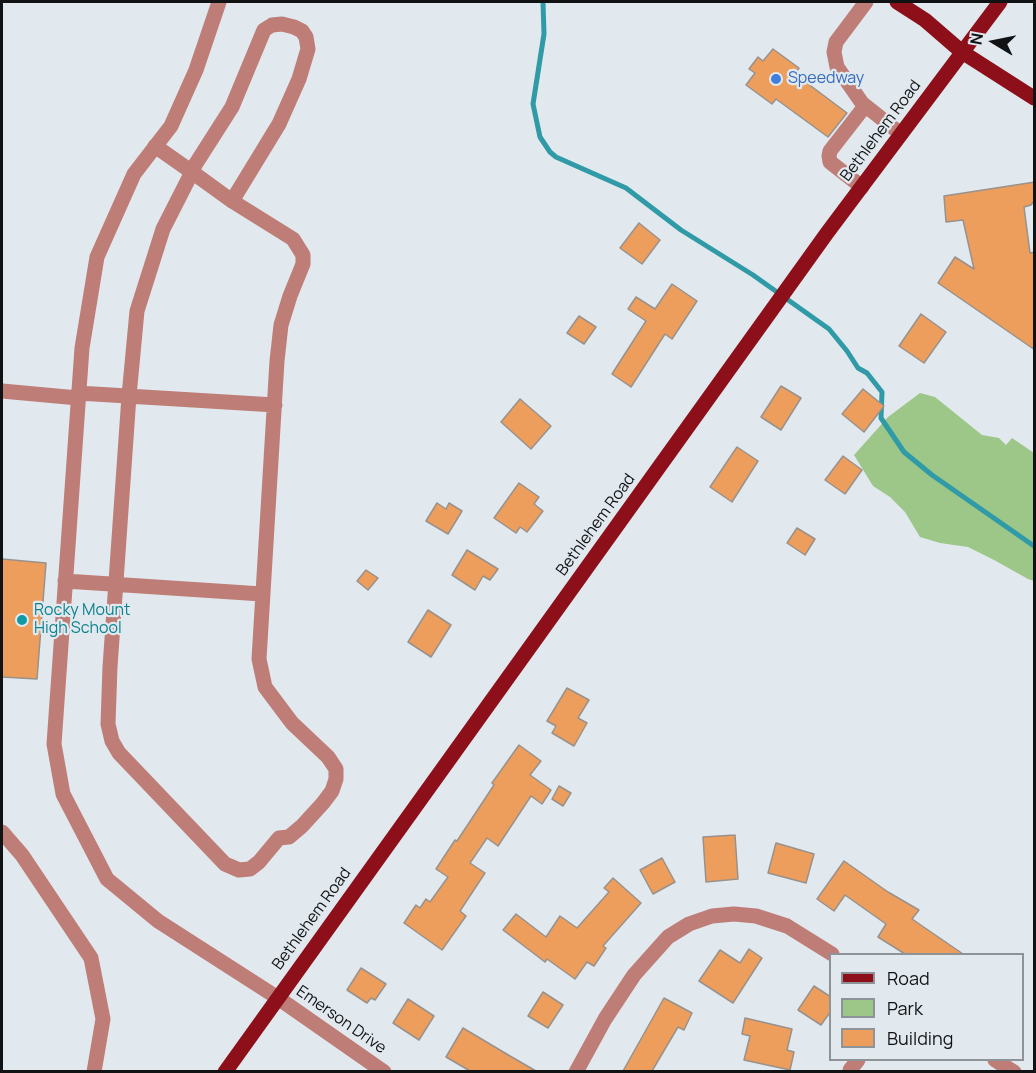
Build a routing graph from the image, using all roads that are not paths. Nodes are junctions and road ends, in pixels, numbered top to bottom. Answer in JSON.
{"nodes":[{"id":1,"x":219,"y":2,"type":"edge"},
{"id":2,"x":866,"y":2,"type":"edge"},
{"id":3,"x":897,"y":2,"type":"edge"},
{"id":4,"x":1000,"y":2,"type":"edge"},
{"id":5,"x":962,"y":52,"type":"junction"},
{"id":6,"x":1035,"y":98,"type":"edge"},
{"id":7,"x":865,"y":106,"type":"junction"},
{"id":8,"x":901,"y":134,"type":"junction"},
{"id":9,"x":155,"y":146,"type":"junction"},
{"id":10,"x":192,"y":172,"type":"junction"},
{"id":11,"x":862,"y":187,"type":"junction"},
{"id":12,"x":232,"y":201,"type":"junction"},
{"id":13,"x":2,"y":391,"type":"edge"},
{"id":14,"x":78,"y":395,"type":"junction"},
{"id":15,"x":129,"y":396,"type":"junction"},
{"id":16,"x":275,"y":405,"type":"junction"},
{"id":17,"x":65,"y":581,"type":"junction"},
{"id":18,"x":117,"y":585,"type":"junction"},
{"id":19,"x":262,"y":594,"type":"junction"},
{"id":20,"x":2,"y":832,"type":"edge"},
{"id":21,"x":830,"y":953,"type":"edge"},
{"id":22,"x":278,"y":998,"type":"junction"},
{"id":23,"x":998,"y":1061,"type":"edge"},
{"id":24,"x":93,"y":1071,"type":"edge"},
{"id":25,"x":225,"y":1071,"type":"edge"},
{"id":26,"x":384,"y":1071,"type":"edge"},
{"id":27,"x":576,"y":1071,"type":"edge"},
{"id":28,"x":1014,"y":1071,"type":"edge"}],
"edges":[{"from":1,"to":9,"type":"street","name":"Emerson Drive"},
{"from":2,"to":7,"type":"street"},
{"from":3,"to":5,"type":"main road"},
{"from":4,"to":5,"type":"main road","name":"Bethlehem Road"},
{"from":5,"to":6,"type":"main road"},
{"from":5,"to":8,"type":"main road","name":"Bethlehem Road"},
{"from":7,"to":8,"type":"street"},
{"from":7,"to":11,"type":"street"},
{"from":8,"to":11,"type":"main road","name":"Bethlehem Road"},
{"from":9,"to":10,"type":"street"},
{"from":9,"to":14,"type":"street","name":"Emerson Drive"},
{"from":10,"to":12,"type":"street"},
{"from":10,"to":12,"type":"street"},
{"from":10,"to":15,"type":"street"},
{"from":11,"to":22,"type":"main road","name":"Bethlehem Road"},
{"from":12,"to":16,"type":"street"},
{"from":13,"to":14,"type":"street"},
{"from":14,"to":15,"type":"street"},
{"from":14,"to":17,"type":"street","name":"Emerson Drive"},
{"from":15,"to":16,"type":"street"},
{"from":15,"to":18,"type":"street"},
{"from":16,"to":19,"type":"street"},
{"from":17,"to":18,"type":"street"},
{"from":17,"to":22,"type":"street","name":"Emerson Drive"},
{"from":18,"to":19,"type":"street"},
{"from":18,"to":19,"type":"street"},
{"from":20,"to":24,"type":"street"},
{"from":21,"to":27,"type":"street"},
{"from":22,"to":25,"type":"main road","name":"Bethlehem Road"},
{"from":22,"to":26,"type":"street","name":"Emerson Drive"},
{"from":23,"to":28,"type":"street"}]}
